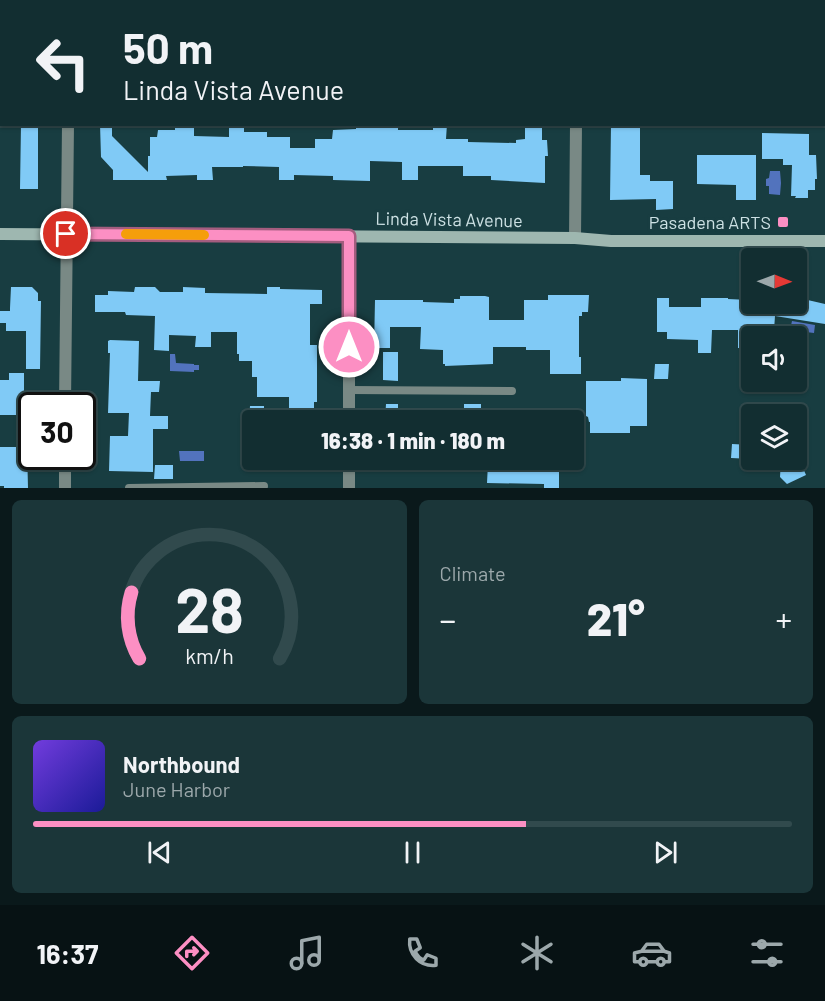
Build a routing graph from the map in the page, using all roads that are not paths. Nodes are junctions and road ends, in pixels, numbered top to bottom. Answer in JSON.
{"nodes":[{"id":1,"x":68,"y":126,"type":"edge"},
{"id":2,"x":576,"y":126,"type":"edge"},
{"id":3,"x":0,"y":234,"type":"edge"},
{"id":4,"x":66,"y":234,"type":"junction"},
{"id":5,"x":349,"y":236,"type":"junction"},
{"id":6,"x":575,"y":238,"type":"junction"},
{"id":7,"x":825,"y":241,"type":"edge"},
{"id":8,"x":349,"y":390,"type":"junction"},
{"id":9,"x":512,"y":391,"type":"dead end"},
{"id":10,"x":66,"y":392,"type":"edge"},
{"id":11,"x":349,"y":410,"type":"edge"},
{"id":12,"x":65,"y":470,"type":"edge"},
{"id":13,"x":349,"y":470,"type":"edge"},
{"id":14,"x":264,"y":486,"type":"dead end"},
{"id":15,"x":65,"y":488,"type":"edge"},
{"id":16,"x":129,"y":488,"type":"edge"},
{"id":17,"x":349,"y":488,"type":"edge"}],
"edges":[{"from":1,"to":4,"type":"street"},
{"from":2,"to":6,"type":"street"},
{"from":3,"to":4,"type":"main road","name":"Linda Vista Avenue"},
{"from":4,"to":5,"type":"main road","name":"Linda Vista Avenue"},
{"from":4,"to":10,"type":"street"},
{"from":5,"to":6,"type":"main road","name":"Linda Vista Avenue"},
{"from":5,"to":8,"type":"street"},
{"from":6,"to":7,"type":"main road","name":"Linda Vista Avenue"},
{"from":8,"to":9,"type":"lane"},
{"from":8,"to":11,"type":"street"},
{"from":12,"to":15,"type":"street"},
{"from":13,"to":17,"type":"street"},
{"from":14,"to":16,"type":"lane"}]}
